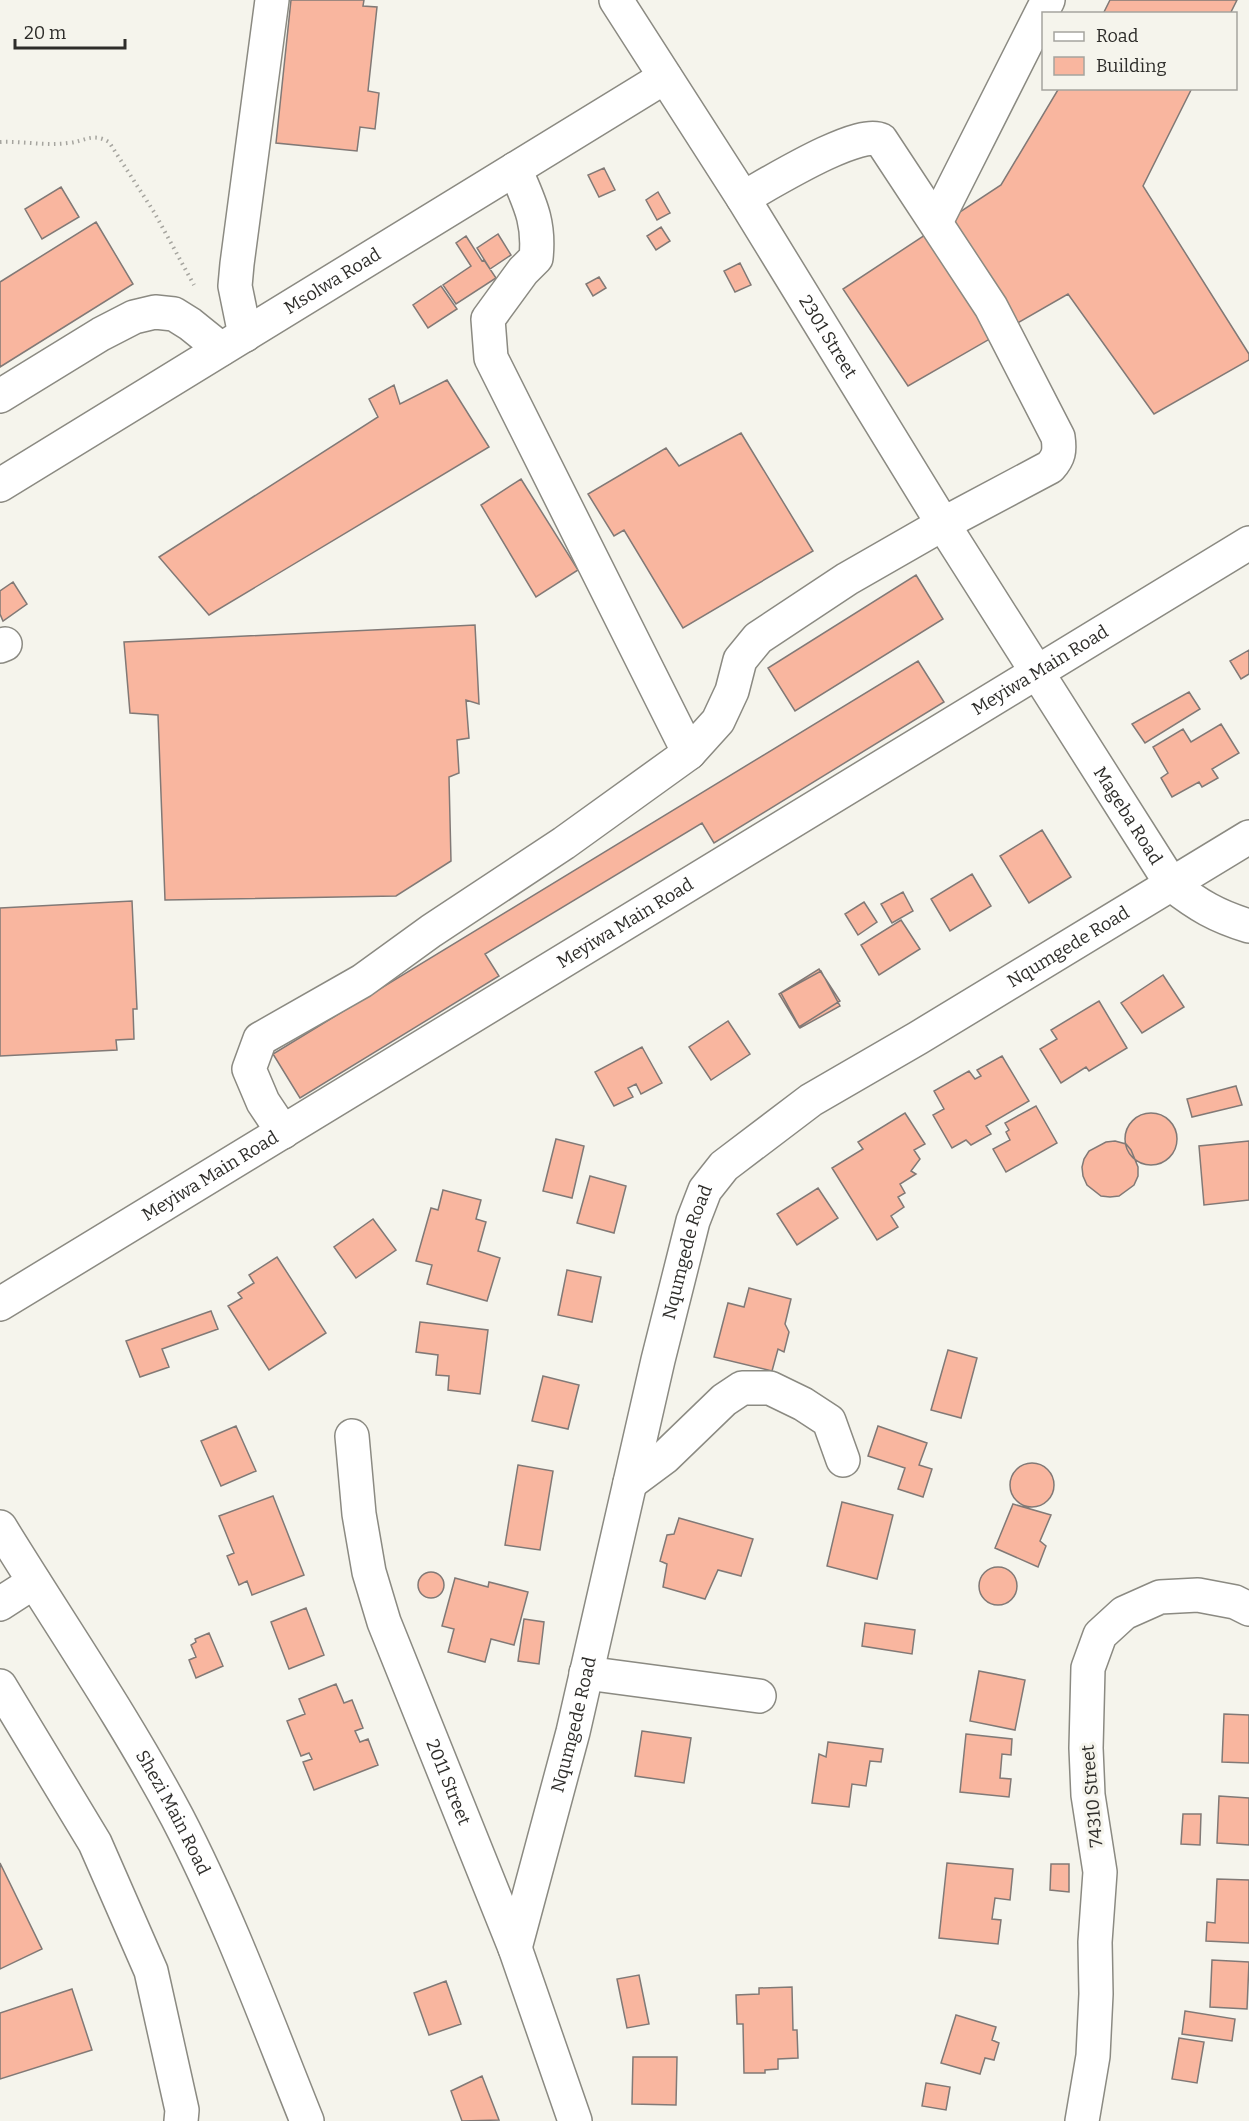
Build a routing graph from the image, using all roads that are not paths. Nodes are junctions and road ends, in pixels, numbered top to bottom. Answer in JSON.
{"nodes":[{"id":1,"x":272,"y":0,"type":"edge"},
{"id":2,"x":616,"y":0,"type":"edge"},
{"id":3,"x":1048,"y":0,"type":"edge"},
{"id":4,"x":665,"y":77,"type":"junction"},
{"id":5,"x":515,"y":169,"type":"junction"},
{"id":6,"x":743,"y":198,"type":"junction"},
{"id":7,"x":936,"y":222,"type":"junction"},
{"id":8,"x":233,"y":342,"type":"junction"},
{"id":9,"x":0,"y":396,"type":"edge"},
{"id":10,"x":0,"y":485,"type":"edge"},
{"id":11,"x":943,"y":524,"type":"junction"},
{"id":12,"x":1249,"y":543,"type":"edge"},
{"id":13,"x":1036,"y":673,"type":"junction"},
{"id":14,"x":688,"y":753,"type":"junction"},
{"id":15,"x":1249,"y":837,"type":"edge"},
{"id":16,"x":1172,"y":885,"type":"junction"},
{"id":17,"x":1249,"y":926,"type":"edge"},
{"id":18,"x":283,"y":1132,"type":"junction"},
{"id":19,"x":0,"y":1304,"type":"edge"},
{"id":20,"x":352,"y":1436,"type":"dead end"},
{"id":21,"x":843,"y":1460,"type":"dead end"},
{"id":22,"x":630,"y":1483,"type":"junction"},
{"id":23,"x":0,"y":1527,"type":"edge"},
{"id":24,"x":34,"y":1582,"type":"junction"},
{"id":25,"x":0,"y":1604,"type":"edge"},
{"id":26,"x":1249,"y":1609,"type":"edge"},
{"id":27,"x":586,"y":1673,"type":"junction"},
{"id":28,"x":0,"y":1686,"type":"edge"},
{"id":29,"x":759,"y":1696,"type":"dead end"},
{"id":30,"x":515,"y":1948,"type":"junction"},
{"id":31,"x":181,"y":2121,"type":"edge"},
{"id":32,"x":307,"y":2121,"type":"edge"},
{"id":33,"x":575,"y":2121,"type":"edge"},
{"id":34,"x":1082,"y":2121,"type":"edge"}],
"edges":[{"from":1,"to":8,"type":"street"},
{"from":2,"to":4,"type":"street","name":"2301 Street"},
{"from":3,"to":7,"type":"street"},
{"from":4,"to":5,"type":"street","name":"Msolwa Road"},
{"from":4,"to":6,"type":"street","name":"2301 Street"},
{"from":5,"to":8,"type":"street","name":"Msolwa Road"},
{"from":5,"to":14,"type":"street"},
{"from":6,"to":7,"type":"street"},
{"from":6,"to":11,"type":"street","name":"2301 Street"},
{"from":7,"to":11,"type":"street"},
{"from":8,"to":9,"type":"street"},
{"from":8,"to":10,"type":"street","name":"Msolwa Road"},
{"from":11,"to":13,"type":"street","name":"2301 Street"},
{"from":11,"to":14,"type":"street"},
{"from":12,"to":13,"type":"street","name":"Meyiwa Main Road"},
{"from":13,"to":16,"type":"street","name":"Mageba Road"},
{"from":13,"to":18,"type":"street","name":"Meyiwa Main Road"},
{"from":14,"to":18,"type":"street"},
{"from":15,"to":16,"type":"street","name":"Nqumgede Road"},
{"from":16,"to":17,"type":"street","name":"Mageba Road"},
{"from":16,"to":22,"type":"street","name":"Nqumgede Road"},
{"from":18,"to":19,"type":"street","name":"Meyiwa Main Road"},
{"from":20,"to":30,"type":"street","name":"2011 Street"},
{"from":21,"to":22,"type":"street"},
{"from":22,"to":27,"type":"street","name":"Nqumgede Road"},
{"from":23,"to":24,"type":"street","name":"Shezi Main Road"},
{"from":24,"to":25,"type":"street"},
{"from":24,"to":32,"type":"street","name":"Shezi Main Road"},
{"from":26,"to":34,"type":"street","name":"74310 Street"},
{"from":27,"to":29,"type":"street"},
{"from":27,"to":30,"type":"street","name":"Nqumgede Road"},
{"from":28,"to":31,"type":"street"},
{"from":30,"to":33,"type":"street","name":"2011 Street"}]}
